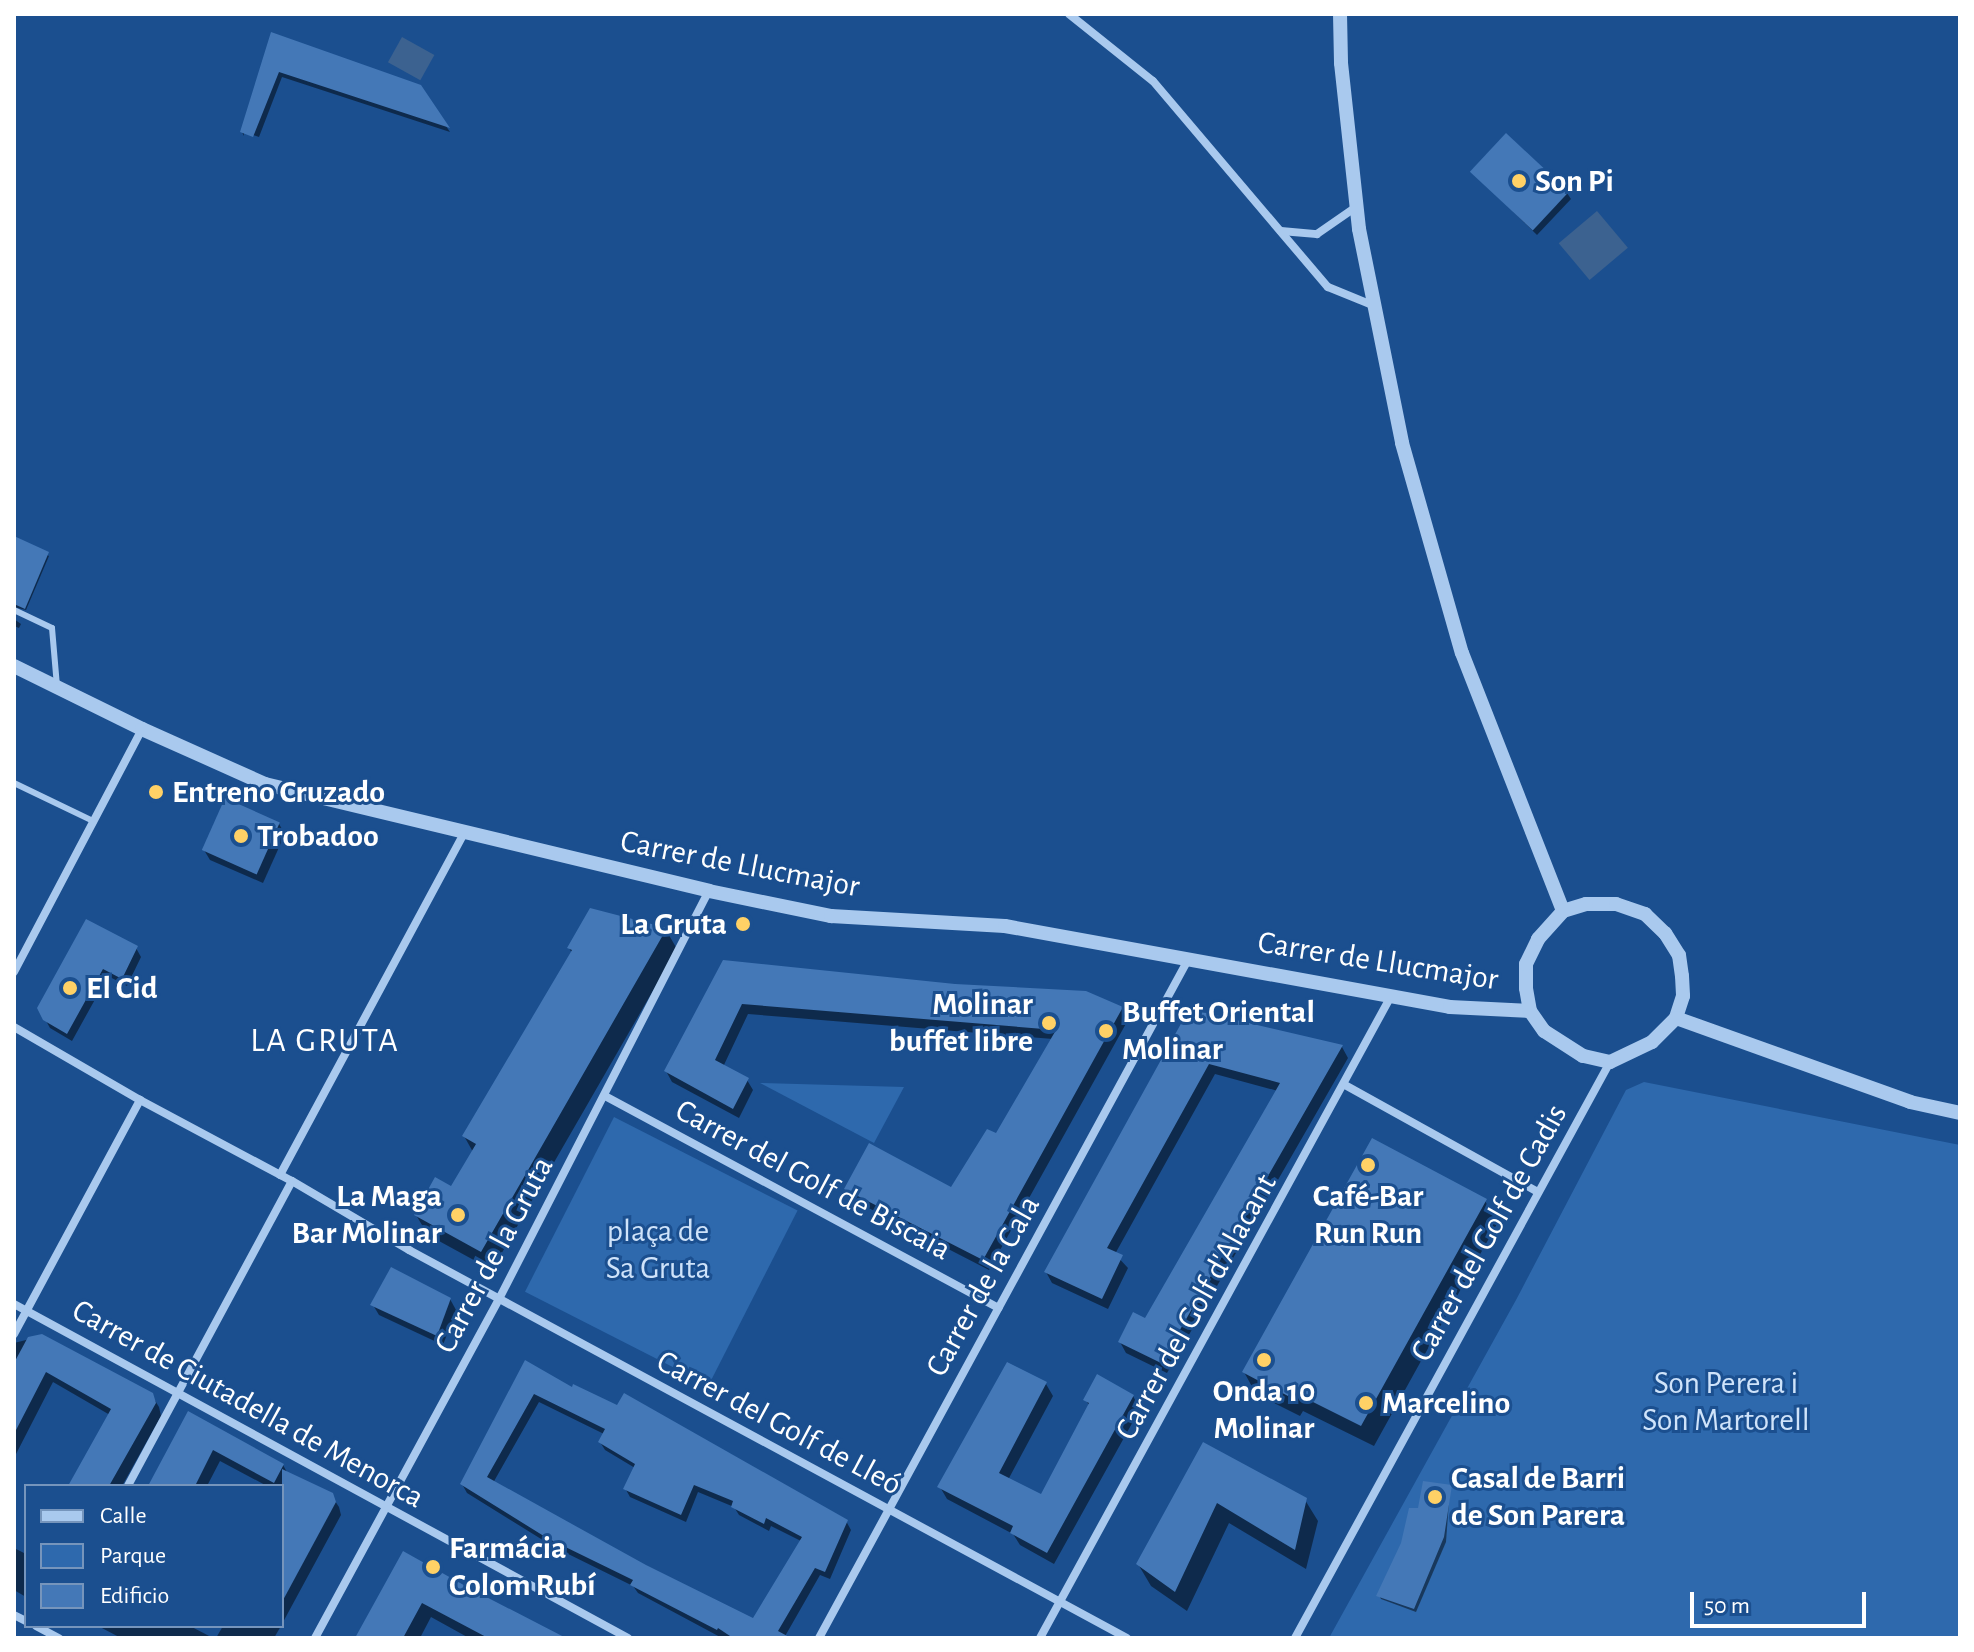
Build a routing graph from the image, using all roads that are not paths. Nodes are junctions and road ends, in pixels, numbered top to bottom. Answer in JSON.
{"nodes":[{"id":1,"x":1069,"y":14,"type":"edge"},
{"id":2,"x":1340,"y":14,"type":"edge"},
{"id":3,"x":1356,"y":207,"type":"junction"},
{"id":4,"x":1281,"y":231,"type":"junction"},
{"id":5,"x":1372,"y":305,"type":"junction"},
{"id":6,"x":14,"y":610,"type":"edge"},
{"id":7,"x":14,"y":666,"type":"edge"},
{"id":8,"x":57,"y":687,"type":"junction"},
{"id":9,"x":142,"y":729,"type":"junction"},
{"id":10,"x":14,"y":783,"type":"edge"},
{"id":11,"x":93,"y":821,"type":"junction"},
{"id":12,"x":464,"y":833,"type":"junction"},
{"id":13,"x":709,"y":891,"type":"junction"},
{"id":14,"x":1563,"y":911,"type":"junction"},
{"id":15,"x":1189,"y":958,"type":"junction"},
{"id":16,"x":14,"y":972,"type":"edge"},
{"id":17,"x":1390,"y":998,"type":"junction"},
{"id":18,"x":1530,"y":1011,"type":"junction"},
{"id":19,"x":1676,"y":1018,"type":"junction"},
{"id":20,"x":14,"y":1027,"type":"edge"},
{"id":21,"x":1610,"y":1062,"type":"junction"},
{"id":22,"x":1345,"y":1085,"type":"junction"},
{"id":23,"x":605,"y":1096,"type":"junction"},
{"id":24,"x":140,"y":1100,"type":"junction"},
{"id":25,"x":1960,"y":1113,"type":"edge"},
{"id":26,"x":280,"y":1175,"type":"junction"},
{"id":27,"x":292,"y":1181,"type":"junction"},
{"id":28,"x":1538,"y":1192,"type":"junction"},
{"id":29,"x":499,"y":1299,"type":"junction"},
{"id":30,"x":14,"y":1304,"type":"edge"},
{"id":31,"x":999,"y":1308,"type":"junction"},
{"id":32,"x":27,"y":1311,"type":"junction"},
{"id":33,"x":14,"y":1334,"type":"edge"},
{"id":34,"x":178,"y":1393,"type":"junction"},
{"id":35,"x":129,"y":1484,"type":"edge"},
{"id":36,"x":388,"y":1507,"type":"junction"},
{"id":37,"x":888,"y":1510,"type":"junction"},
{"id":38,"x":1062,"y":1601,"type":"junction"},
{"id":39,"x":51,"y":1629,"type":"edge"},
{"id":40,"x":59,"y":1638,"type":"edge"},
{"id":41,"x":315,"y":1638,"type":"edge"},
{"id":42,"x":628,"y":1638,"type":"edge"},
{"id":43,"x":819,"y":1638,"type":"edge"},
{"id":44,"x":1040,"y":1638,"type":"edge"},
{"id":45,"x":1127,"y":1638,"type":"edge"},
{"id":46,"x":1295,"y":1638,"type":"edge"}],
"edges":[{"from":1,"to":4,"type":"street"},
{"from":2,"to":3,"type":"street"},
{"from":3,"to":4,"type":"street"},
{"from":3,"to":5,"type":"street"},
{"from":4,"to":5,"type":"street"},
{"from":5,"to":14,"type":"street"},
{"from":6,"to":8,"type":"lane"},
{"from":7,"to":8,"type":"street","name":"Carrer de Llucmajor"},
{"from":8,"to":9,"type":"street","name":"Carrer de Llucmajor"},
{"from":9,"to":11,"type":"street"},
{"from":9,"to":12,"type":"street","name":"Carrer de Llucmajor"},
{"from":10,"to":11,"type":"lane"},
{"from":11,"to":16,"type":"street"},
{"from":12,"to":13,"type":"street","name":"Carrer de Llucmajor"},
{"from":12,"to":26,"type":"street"},
{"from":13,"to":15,"type":"street","name":"Carrer de Llucmajor"},
{"from":13,"to":23,"type":"street","name":"Carrer de la Gruta"},
{"from":14,"to":18,"type":"street"},
{"from":14,"to":19,"type":"street"},
{"from":15,"to":17,"type":"street","name":"Carrer de Llucmajor"},
{"from":15,"to":31,"type":"street","name":"Carrer de la Cala"},
{"from":17,"to":18,"type":"street","name":"Carrer de Llucmajor"},
{"from":17,"to":22,"type":"street","name":"Carrer del Golf d'Alacant"},
{"from":18,"to":21,"type":"street"},
{"from":19,"to":21,"type":"street"},
{"from":19,"to":25,"type":"street"},
{"from":20,"to":24,"type":"street","name":"Carrer del Golf de Lleó"},
{"from":21,"to":28,"type":"street","name":"Carrer del Golf de Cadis"},
{"from":22,"to":28,"type":"street"},
{"from":22,"to":38,"type":"street","name":"Carrer del Golf d'Alacant"},
{"from":23,"to":29,"type":"street","name":"Carrer de la Gruta"},
{"from":23,"to":31,"type":"street","name":"Carrer del Golf de Biscaia"},
{"from":24,"to":26,"type":"street","name":"Carrer del Golf de Lleó"},
{"from":24,"to":32,"type":"street"},
{"from":26,"to":27,"type":"street","name":"Carrer del Golf de Lleó"},
{"from":27,"to":29,"type":"street","name":"Carrer del Golf de Lleó"},
{"from":27,"to":34,"type":"street"},
{"from":28,"to":46,"type":"street","name":"Carrer del Golf de Cadis"},
{"from":29,"to":36,"type":"street","name":"Carrer de la Gruta"},
{"from":29,"to":37,"type":"street","name":"Carrer del Golf de Lleó"},
{"from":30,"to":32,"type":"street","name":"Carrer de Ciutadella de Menorca"},
{"from":31,"to":37,"type":"street","name":"Carrer de la Cala"},
{"from":32,"to":33,"type":"street"},
{"from":32,"to":34,"type":"street","name":"Carrer de Ciutadella de Menorca"},
{"from":34,"to":35,"type":"street"},
{"from":34,"to":36,"type":"street","name":"Carrer de Ciutadella de Menorca"},
{"from":36,"to":41,"type":"street","name":"Carrer de la Gruta"},
{"from":36,"to":42,"type":"street","name":"Carrer de Ciutadella de Menorca"},
{"from":37,"to":38,"type":"street","name":"Carrer del Golf de Lleó"},
{"from":37,"to":43,"type":"street","name":"Carrer de la Cala"},
{"from":38,"to":44,"type":"street","name":"Carrer del Golf d'Alacant"},
{"from":38,"to":45,"type":"street","name":"Carrer del Golf de Lleó"},
{"from":39,"to":40,"type":"street"}]}
